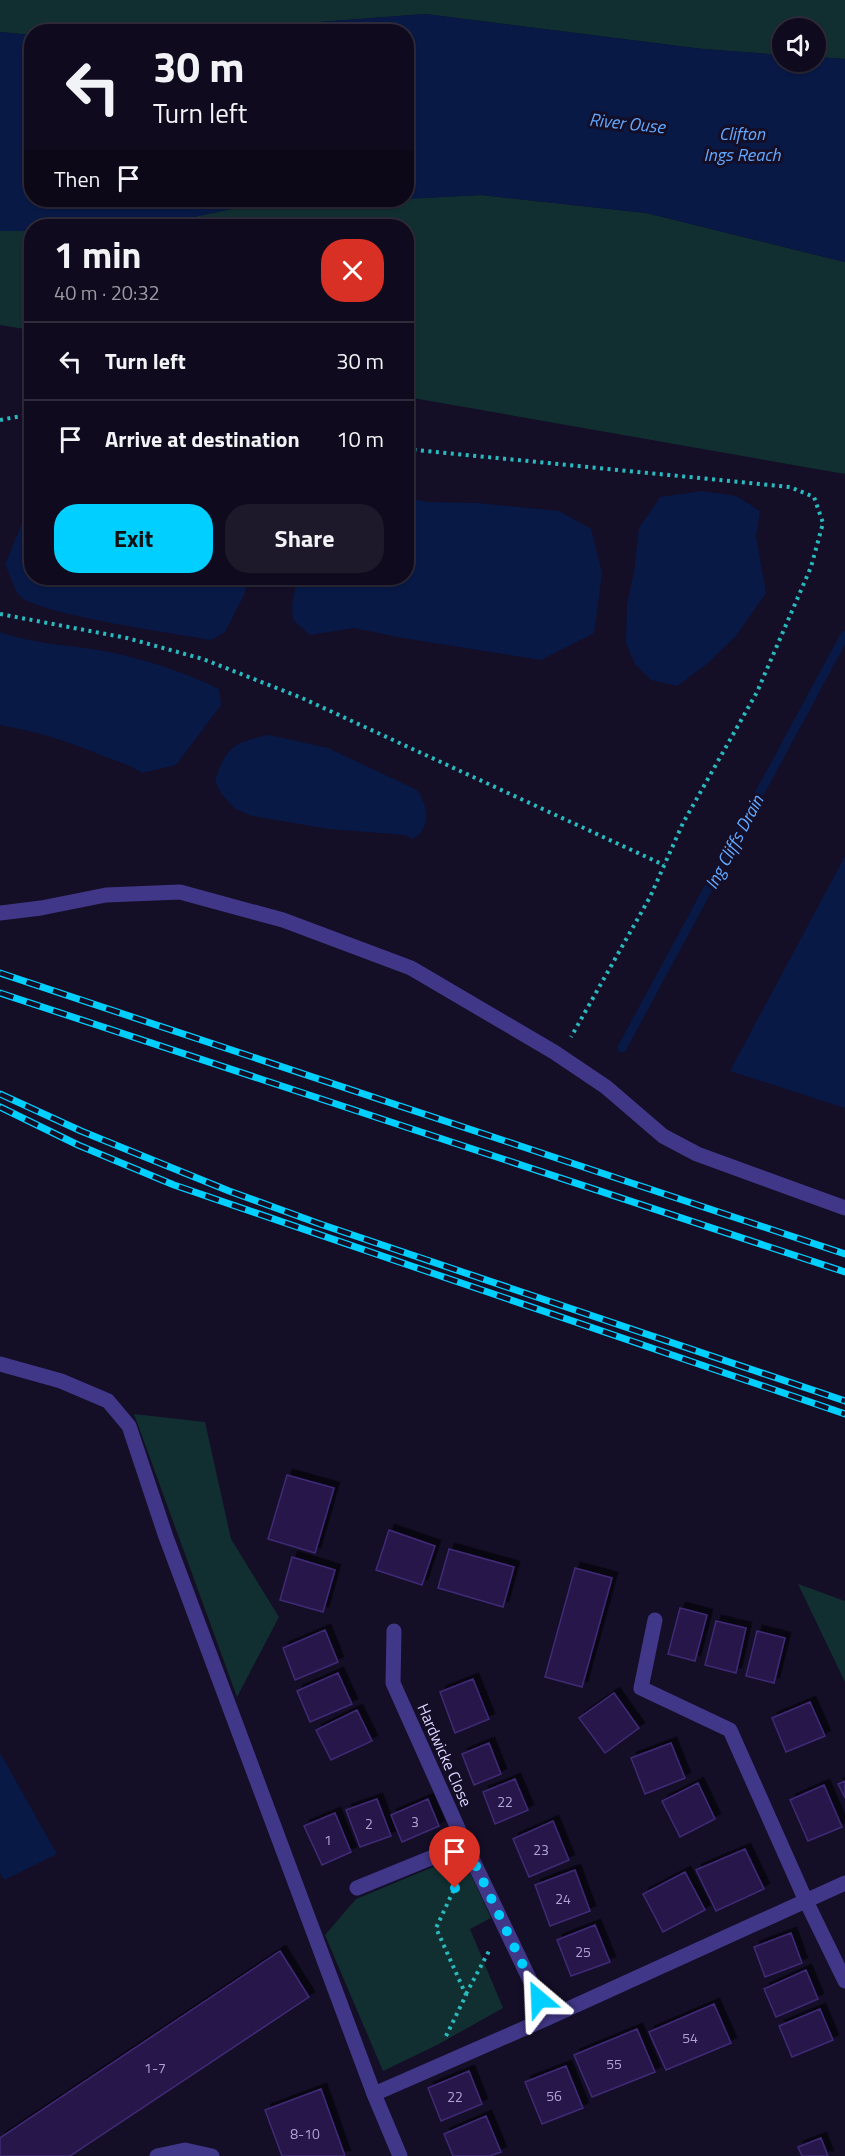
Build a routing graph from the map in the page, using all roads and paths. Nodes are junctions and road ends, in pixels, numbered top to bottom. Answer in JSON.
{"nodes":[{"id":1,"x":24,"y":416,"type":"edge"},
{"id":2,"x":0,"y":420,"type":"edge"},
{"id":3,"x":414,"y":450,"type":"edge"},
{"id":4,"x":0,"y":614,"type":"edge"},
{"id":5,"x":664,"y":865,"type":"junction"},
{"id":6,"x":0,"y":913,"type":"edge"},
{"id":7,"x":560,"y":1056,"type":"junction"},
{"id":8,"x":845,"y":1208,"type":"edge"},
{"id":9,"x":0,"y":1364,"type":"edge"},
{"id":10,"x":655,"y":1620,"type":"dead end"},
{"id":11,"x":394,"y":1631,"type":"dead end"},
{"id":12,"x":465,"y":1844,"type":"junction"},
{"id":13,"x":475,"y":1864,"type":"junction"},
{"id":14,"x":845,"y":1883,"type":"edge"},
{"id":15,"x":357,"y":1888,"type":"dead end"},
{"id":16,"x":806,"y":1901,"type":"junction"},
{"id":17,"x":511,"y":1940,"type":"junction"},
{"id":18,"x":845,"y":1982,"type":"edge"},
{"id":19,"x":466,"y":1995,"type":"junction"},
{"id":20,"x":548,"y":2018,"type":"junction"},
{"id":21,"x":448,"y":2062,"type":"junction"},
{"id":22,"x":374,"y":2094,"type":"junction"},
{"id":23,"x":157,"y":2156,"type":"edge"},
{"id":24,"x":212,"y":2156,"type":"edge"},
{"id":25,"x":400,"y":2156,"type":"edge"}],
"edges":[{"from":1,"to":2,"type":"path"},
{"from":3,"to":5,"type":"path"},
{"from":4,"to":5,"type":"path"},
{"from":5,"to":7,"type":"path"},
{"from":6,"to":7,"type":"street"},
{"from":7,"to":8,"type":"street"},
{"from":9,"to":22,"type":"street"},
{"from":10,"to":16,"type":"street"},
{"from":11,"to":12,"type":"street","name":"Hardwicke Close"},
{"from":12,"to":13,"type":"street","name":"Hardwicke Close"},
{"from":12,"to":15,"type":"street"},
{"from":13,"to":17,"type":"street","name":"Hardwicke Close"},
{"from":13,"to":19,"type":"path"},
{"from":14,"to":16,"type":"street"},
{"from":16,"to":18,"type":"street"},
{"from":16,"to":20,"type":"street"},
{"from":17,"to":19,"type":"path"},
{"from":17,"to":20,"type":"street","name":"Hardwicke Close"},
{"from":19,"to":21,"type":"path"},
{"from":20,"to":21,"type":"street"},
{"from":21,"to":22,"type":"street"},
{"from":22,"to":25,"type":"street"},
{"from":23,"to":24,"type":"street"}]}
